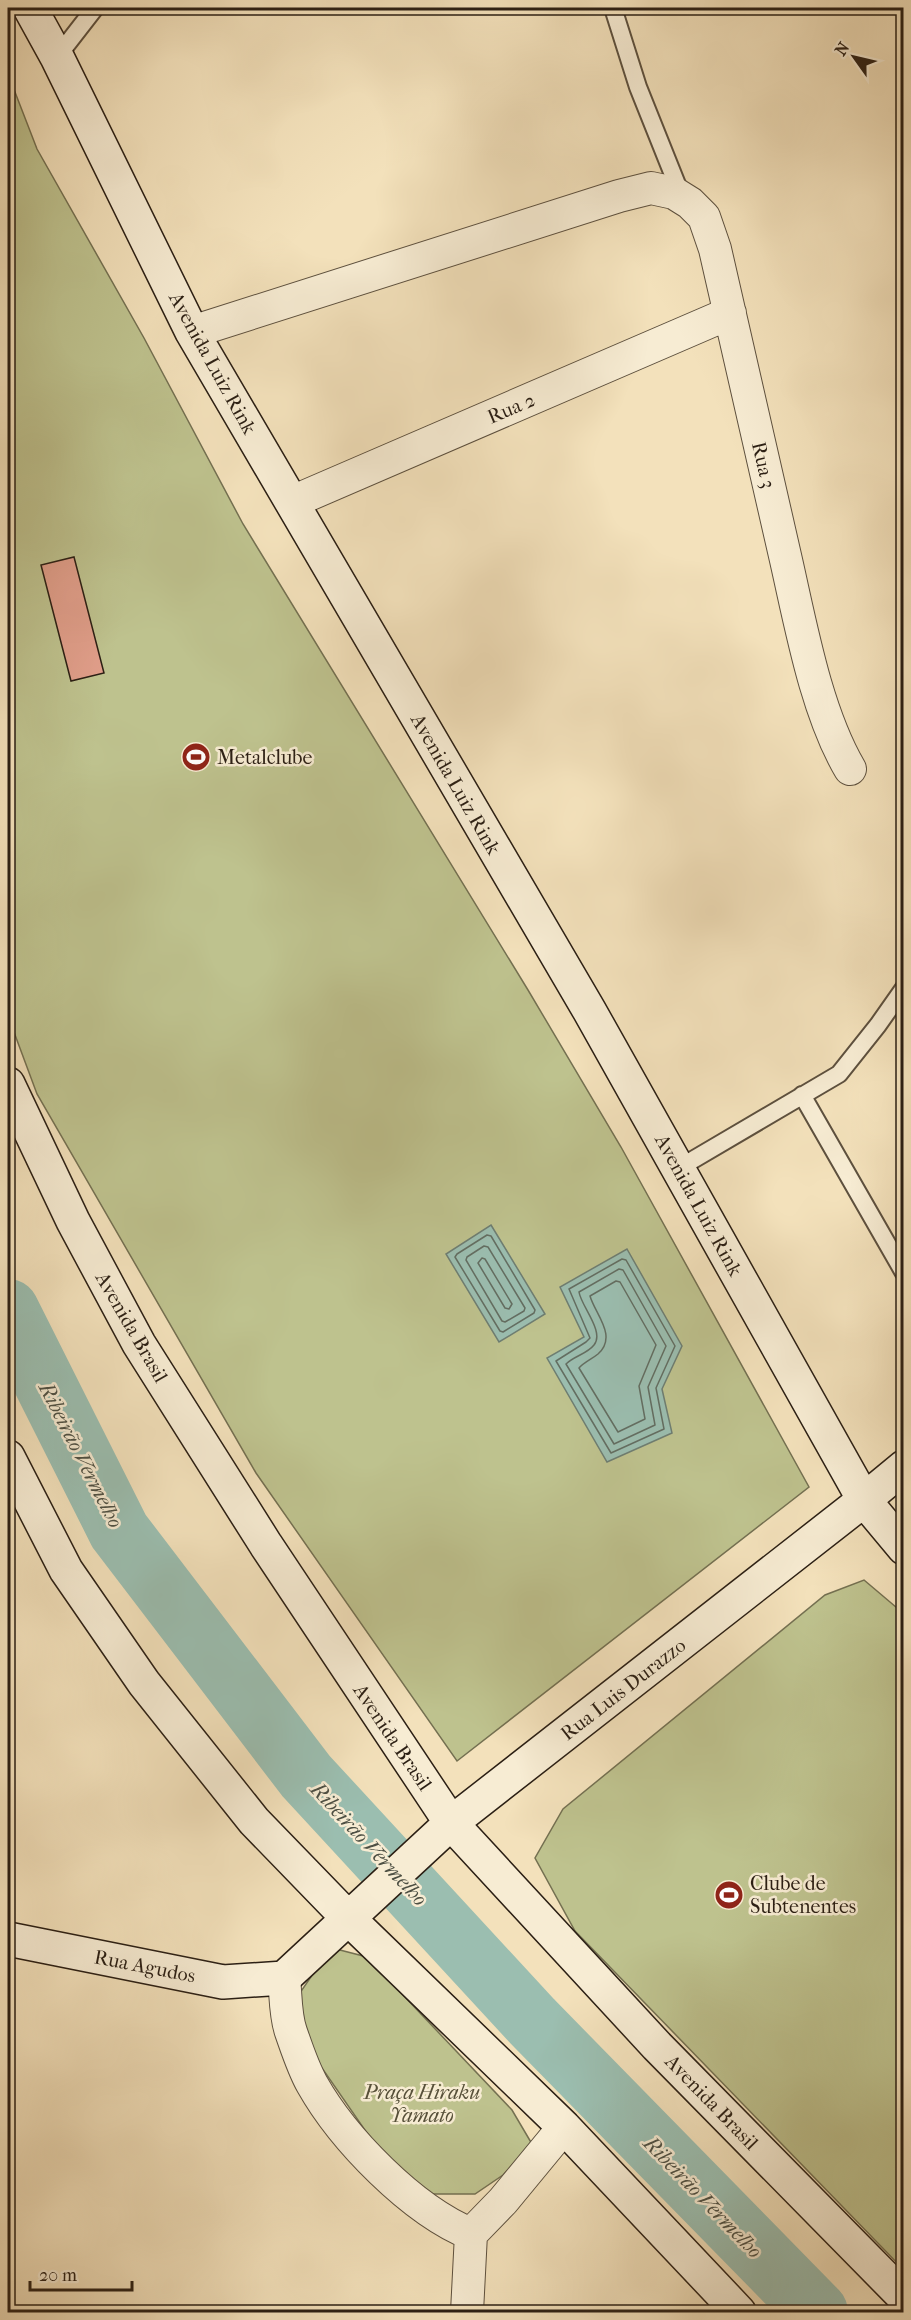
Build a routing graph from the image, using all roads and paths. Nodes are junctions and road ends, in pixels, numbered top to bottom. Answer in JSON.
{"nodes":[{"id":1,"x":30,"y":8,"type":"edge"},
{"id":2,"x":95,"y":8,"type":"edge"},
{"id":3,"x":613,"y":8,"type":"edge"},
{"id":4,"x":57,"y":57,"type":"junction"},
{"id":5,"x":682,"y":198,"type":"junction"},
{"id":6,"x":730,"y":313,"type":"junction"},
{"id":7,"x":192,"y":332,"type":"junction"},
{"id":8,"x":292,"y":502,"type":"junction"},
{"id":9,"x":850,"y":769,"type":"dead end"},
{"id":10,"x":903,"y":988,"type":"edge"},
{"id":11,"x":8,"y":1084,"type":"edge"},
{"id":12,"x":802,"y":1095,"type":"junction"},
{"id":13,"x":679,"y":1168,"type":"junction"},
{"id":14,"x":903,"y":1273,"type":"edge"},
{"id":15,"x":903,"y":1467,"type":"edge"},
{"id":16,"x":11,"y":1472,"type":"edge"},
{"id":17,"x":864,"y":1500,"type":"junction"},
{"id":18,"x":903,"y":1548,"type":"edge"},
{"id":19,"x":451,"y":1823,"type":"junction"},
{"id":20,"x":348,"y":1918,"type":"junction"},
{"id":21,"x":8,"y":1939,"type":"edge"},
{"id":22,"x":284,"y":1978,"type":"junction"},
{"id":23,"x":564,"y":2127,"type":"junction"},
{"id":24,"x":471,"y":2234,"type":"junction"},
{"id":25,"x":903,"y":2297,"type":"edge"},
{"id":26,"x":735,"y":2311,"type":"edge"},
{"id":27,"x":467,"y":2313,"type":"edge"}],
"edges":[{"from":1,"to":4,"type":"street","name":"Avenida Luiz Rink"},
{"from":2,"to":4,"type":"lane"},
{"from":3,"to":5,"type":"lane"},
{"from":4,"to":7,"type":"street","name":"Avenida Luiz Rink"},
{"from":5,"to":6,"type":"street","name":"Rua 3"},
{"from":5,"to":7,"type":"street","name":"Rua 3"},
{"from":6,"to":8,"type":"street","name":"Rua 2"},
{"from":6,"to":9,"type":"street","name":"Rua 3"},
{"from":7,"to":8,"type":"street","name":"Avenida Luiz Rink"},
{"from":8,"to":13,"type":"street","name":"Avenida Luiz Rink"},
{"from":10,"to":12,"type":"lane"},
{"from":11,"to":19,"type":"street","name":"Avenida Brasil"},
{"from":12,"to":13,"type":"lane"},
{"from":12,"to":14,"type":"lane"},
{"from":13,"to":17,"type":"street","name":"Avenida Luiz Rink"},
{"from":15,"to":17,"type":"street","name":"Rua Luis Durazzo"},
{"from":16,"to":20,"type":"street"},
{"from":17,"to":18,"type":"street","name":"Avenida Luiz Rink"},
{"from":17,"to":19,"type":"street","name":"Rua Luis Durazzo"},
{"from":19,"to":20,"type":"street","name":"Rua Luis Durazzo"},
{"from":19,"to":25,"type":"street","name":"Avenida Brasil"},
{"from":20,"to":22,"type":"street"},
{"from":20,"to":23,"type":"street"},
{"from":21,"to":22,"type":"street","name":"Rua Agudos"},
{"from":22,"to":24,"type":"street"},
{"from":23,"to":24,"type":"street"},
{"from":23,"to":26,"type":"street"},
{"from":24,"to":27,"type":"street"}]}
